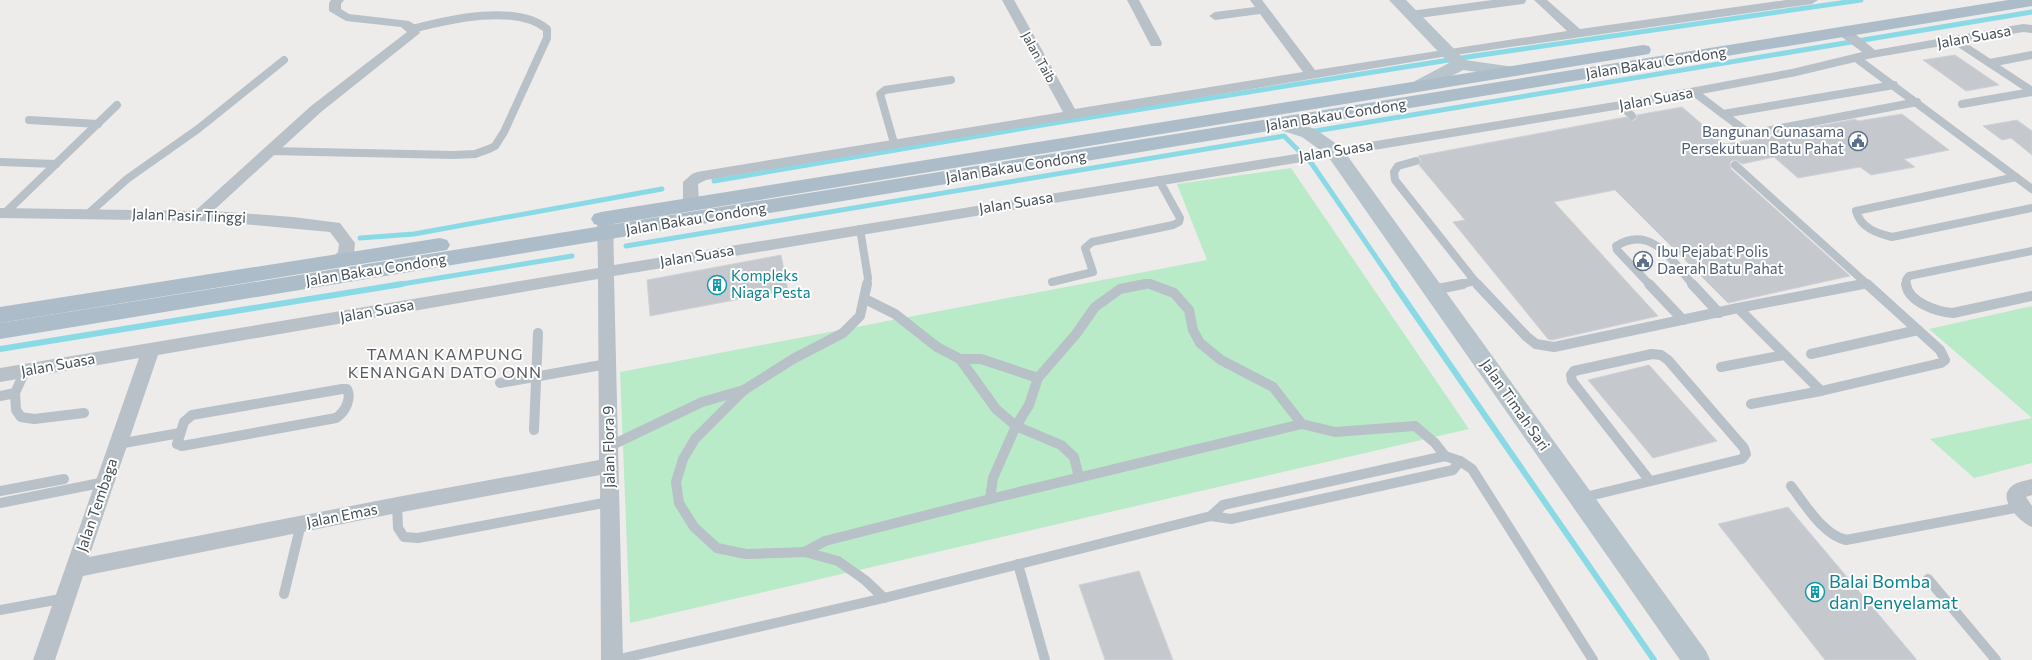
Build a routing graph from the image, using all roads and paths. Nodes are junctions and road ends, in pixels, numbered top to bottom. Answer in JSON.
{"nodes":[{"id":1,"x":338,"y":0,"type":"edge"},
{"id":2,"x":1010,"y":0,"type":"edge"},
{"id":3,"x":1133,"y":0,"type":"edge"},
{"id":4,"x":1397,"y":0,"type":"edge"},
{"id":5,"x":1476,"y":0,"type":"edge"},
{"id":6,"x":1522,"y":0,"type":"edge"},
{"id":7,"x":1540,"y":0,"type":"edge"},
{"id":8,"x":1812,"y":0,"type":"edge"},
{"id":9,"x":1958,"y":0,"type":"edge"},
{"id":10,"x":1795,"y":1,"type":"edge"},
{"id":11,"x":2032,"y":1,"type":"edge"},
{"id":12,"x":1260,"y":5,"type":"edge"},
{"id":13,"x":1481,"y":5,"type":"junction"},
{"id":14,"x":1410,"y":15,"type":"junction"},
{"id":15,"x":1215,"y":16,"type":"dead end"},
{"id":16,"x":408,"y":26,"type":"junction"},
{"id":17,"x":2032,"y":29,"type":"edge"},
{"id":18,"x":1578,"y":34,"type":"junction"},
{"id":19,"x":1848,"y":35,"type":"junction"},
{"id":20,"x":1956,"y":41,"type":"junction"},
{"id":21,"x":1156,"y":43,"type":"dead end"},
{"id":22,"x":1864,"y":53,"type":"junction"},
{"id":23,"x":2032,"y":56,"type":"edge"},
{"id":24,"x":1454,"y":58,"type":"junction"},
{"id":25,"x":284,"y":60,"type":"dead end"},
{"id":26,"x":1990,"y":64,"type":"junction"},
{"id":27,"x":1507,"y":71,"type":"junction"},
{"id":28,"x":1311,"y":74,"type":"junction"},
{"id":29,"x":951,"y":80,"type":"dead end"},
{"id":30,"x":1421,"y":85,"type":"junction"},
{"id":31,"x":1894,"y":85,"type":"junction"},
{"id":32,"x":1694,"y":92,"type":"junction"},
{"id":33,"x":2032,"y":92,"type":"edge"},
{"id":34,"x":1917,"y":102,"type":"junction"},
{"id":35,"x":1962,"y":104,"type":"dead end"},
{"id":36,"x":117,"y":105,"type":"dead end"},
{"id":37,"x":1621,"y":106,"type":"junction"},
{"id":38,"x":1071,"y":114,"type":"junction"},
{"id":39,"x":1724,"y":114,"type":"junction"},
{"id":40,"x":1632,"y":116,"type":"dead end"},
{"id":41,"x":29,"y":120,"type":"dead end"},
{"id":42,"x":98,"y":124,"type":"junction"},
{"id":43,"x":1288,"y":126,"type":"junction"},
{"id":44,"x":894,"y":143,"type":"junction"},
{"id":45,"x":1324,"y":149,"type":"junction"},
{"id":46,"x":270,"y":151,"type":"junction"},
{"id":47,"x":1416,"y":160,"type":"dead end"},
{"id":48,"x":0,"y":162,"type":"edge"},
{"id":49,"x":56,"y":164,"type":"junction"},
{"id":50,"x":1736,"y":165,"type":"dead end"},
{"id":51,"x":2016,"y":177,"type":"junction"},
{"id":52,"x":1159,"y":180,"type":"junction"},
{"id":53,"x":2032,"y":189,"type":"edge"},
{"id":54,"x":691,"y":203,"type":"junction"},
{"id":55,"x":2032,"y":208,"type":"edge"},
{"id":56,"x":2,"y":213,"type":"edge"},
{"id":57,"x":88,"y":214,"type":"junction"},
{"id":58,"x":200,"y":215,"type":"junction"},
{"id":59,"x":605,"y":226,"type":"junction"},
{"id":60,"x":860,"y":229,"type":"junction"},
{"id":61,"x":2032,"y":251,"type":"edge"},
{"id":62,"x":342,"y":257,"type":"junction"},
{"id":63,"x":606,"y":272,"type":"junction"},
{"id":64,"x":1475,"y":281,"type":"junction"},
{"id":65,"x":1052,"y":282,"type":"dead end"},
{"id":66,"x":1866,"y":283,"type":"junction"},
{"id":67,"x":1433,"y":290,"type":"junction"},
{"id":68,"x":2032,"y":296,"type":"edge"},
{"id":69,"x":865,"y":300,"type":"junction"},
{"id":70,"x":1738,"y":308,"type":"junction"},
{"id":71,"x":1719,"y":313,"type":"junction"},
{"id":72,"x":0,"y":315,"type":"edge"},
{"id":73,"x":1683,"y":320,"type":"junction"},
{"id":74,"x":1918,"y":330,"type":"junction"},
{"id":75,"x":0,"y":331,"type":"edge"},
{"id":76,"x":538,"y":332,"type":"dead end"},
{"id":77,"x":151,"y":350,"type":"junction"},
{"id":78,"x":1811,"y":354,"type":"dead end"},
{"id":79,"x":1784,"y":355,"type":"junction"},
{"id":80,"x":960,"y":359,"type":"junction"},
{"id":81,"x":607,"y":364,"type":"junction"},
{"id":82,"x":1721,"y":367,"type":"dead end"},
{"id":83,"x":25,"y":371,"type":"junction"},
{"id":84,"x":0,"y":375,"type":"edge"},
{"id":85,"x":536,"y":377,"type":"junction"},
{"id":86,"x":1038,"y":378,"type":"junction"},
{"id":87,"x":500,"y":383,"type":"dead end"},
{"id":88,"x":744,"y":390,"type":"junction"},
{"id":89,"x":1821,"y":390,"type":"junction"},
{"id":90,"x":15,"y":393,"type":"junction"},
{"id":91,"x":0,"y":396,"type":"edge"},
{"id":92,"x":1751,"y":404,"type":"dead end"},
{"id":93,"x":84,"y":412,"type":"dead end"},
{"id":94,"x":1302,"y":424,"type":"junction"},
{"id":95,"x":1016,"y":426,"type":"junction"},
{"id":96,"x":534,"y":430,"type":"dead end"},
{"id":97,"x":180,"y":433,"type":"junction"},
{"id":98,"x":118,"y":444,"type":"junction"},
{"id":99,"x":608,"y":447,"type":"junction"},
{"id":100,"x":1445,"y":456,"type":"junction"},
{"id":101,"x":1460,"y":461,"type":"junction"},
{"id":102,"x":609,"y":466,"type":"junction"},
{"id":103,"x":1079,"y":477,"type":"junction"},
{"id":104,"x":64,"y":479,"type":"dead end"},
{"id":105,"x":1650,"y":481,"type":"junction"},
{"id":106,"x":105,"y":482,"type":"junction"},
{"id":107,"x":1790,"y":486,"type":"dead end"},
{"id":108,"x":2032,"y":486,"type":"edge"},
{"id":109,"x":0,"y":491,"type":"edge"},
{"id":110,"x":1581,"y":498,"type":"junction"},
{"id":111,"x":990,"y":499,"type":"junction"},
{"id":112,"x":609,"y":502,"type":"junction"},
{"id":113,"x":0,"y":503,"type":"edge"},
{"id":114,"x":397,"y":505,"type":"junction"},
{"id":115,"x":2026,"y":513,"type":"edge"},
{"id":116,"x":1211,"y":516,"type":"junction"},
{"id":117,"x":301,"y":524,"type":"junction"},
{"id":118,"x":806,"y":552,"type":"junction"},
{"id":119,"x":1018,"y":564,"type":"junction"},
{"id":120,"x":75,"y":569,"type":"junction"},
{"id":121,"x":1928,"y":579,"type":"dead end"},
{"id":122,"x":284,"y":594,"type":"dead end"},
{"id":123,"x":66,"y":598,"type":"junction"},
{"id":124,"x":884,"y":598,"type":"junction"},
{"id":125,"x":0,"y":610,"type":"edge"},
{"id":126,"x":44,"y":660,"type":"edge"},
{"id":127,"x":614,"y":660,"type":"edge"},
{"id":128,"x":1046,"y":660,"type":"edge"},
{"id":129,"x":1593,"y":660,"type":"edge"},
{"id":130,"x":1696,"y":660,"type":"edge"},
{"id":131,"x":1996,"y":660,"type":"edge"}],
"edges":[{"from":1,"to":16,"type":"street"},
{"from":2,"to":38,"type":"street","name":"Jalan Taib"},
{"from":3,"to":21,"type":"street"},
{"from":4,"to":14,"type":"street"},
{"from":5,"to":13,"type":"lane"},
{"from":6,"to":13,"type":"lane"},
{"from":7,"to":18,"type":"street"},
{"from":8,"to":10,"type":"street"},
{"from":9,"to":27,"type":"main road","name":"Jalan Bakau Condong"},
{"from":10,"to":18,"type":"street"},
{"from":11,"to":19,"type":"main road","name":"Jalan Bakau Condong"},
{"from":12,"to":15,"type":"street"},
{"from":12,"to":28,"type":"street"},
{"from":13,"to":14,"type":"lane"},
{"from":14,"to":24,"type":"street"},
{"from":16,"to":46,"type":"street"},
{"from":16,"to":46,"type":"lane"},
{"from":17,"to":20,"type":"street","name":"Jalan Suasa"},
{"from":18,"to":24,"type":"street"},
{"from":19,"to":22,"type":"street"},
{"from":19,"to":43,"type":"main road","name":"Jalan Bakau Condong"},
{"from":20,"to":22,"type":"street","name":"Jalan Suasa"},
{"from":20,"to":26,"type":"lane"},
{"from":22,"to":31,"type":"lane"},
{"from":22,"to":32,"type":"street","name":"Jalan Suasa"},
{"from":23,"to":26,"type":"lane"},
{"from":24,"to":27,"type":"street"},
{"from":24,"to":28,"type":"street"},
{"from":24,"to":30,"type":"street"},
{"from":25,"to":57,"type":"lane"},
{"from":26,"to":33,"type":"lane"},
{"from":27,"to":30,"type":"main road","name":"Jalan Bakau Condong"},
{"from":28,"to":38,"type":"street"},
{"from":29,"to":44,"type":"lane"},
{"from":30,"to":54,"type":"main road","name":"Jalan Bakau Condong"},
{"from":31,"to":34,"type":"lane"},
{"from":31,"to":39,"type":"lane"},
{"from":32,"to":37,"type":"street","name":"Jalan Suasa"},
{"from":32,"to":39,"type":"lane"},
{"from":33,"to":35,"type":"lane"},
{"from":34,"to":39,"type":"lane"},
{"from":34,"to":51,"type":"lane"},
{"from":36,"to":42,"type":"lane"},
{"from":37,"to":40,"type":"lane"},
{"from":37,"to":45,"type":"street","name":"Jalan Suasa"},
{"from":38,"to":44,"type":"street"},
{"from":41,"to":42,"type":"lane"},
{"from":42,"to":49,"type":"lane"},
{"from":43,"to":45,"type":"street"},
{"from":43,"to":59,"type":"main road","name":"Jalan Bakau Condong"},
{"from":44,"to":54,"type":"street"},
{"from":45,"to":52,"type":"street","name":"Jalan Suasa"},
{"from":45,"to":67,"type":"street","name":"Jalan Timah Sari"},
{"from":46,"to":58,"type":"street"},
{"from":47,"to":64,"type":"lane"},
{"from":48,"to":49,"type":"lane"},
{"from":49,"to":56,"type":"lane"},
{"from":50,"to":66,"type":"lane"},
{"from":51,"to":53,"type":"lane"},
{"from":51,"to":55,"type":"lane"},
{"from":52,"to":60,"type":"street","name":"Jalan Suasa"},
{"from":52,"to":65,"type":"lane"},
{"from":54,"to":59,"type":"main road","name":"Jalan Bakau Condong"},
{"from":56,"to":57,"type":"street","name":"Jalan Pasir Tinggi"},
{"from":57,"to":58,"type":"street","name":"Jalan Pasir Tinggi"},
{"from":58,"to":62,"type":"street","name":"Jalan Pasir Tinggi"},
{"from":59,"to":62,"type":"main road","name":"Jalan Bakau Condong"},
{"from":59,"to":63,"type":"street","name":"Jalan Flora 9"},
{"from":59,"to":75,"type":"main road","name":"Jalan Bakau Condong"},
{"from":60,"to":63,"type":"street","name":"Jalan Suasa"},
{"from":60,"to":69,"type":"lane"},
{"from":61,"to":68,"type":"lane"},
{"from":62,"to":72,"type":"main road","name":"Jalan Bakau Condong"},
{"from":63,"to":77,"type":"street","name":"Jalan Suasa"},
{"from":63,"to":81,"type":"street","name":"Jalan Flora 9"},
{"from":64,"to":67,"type":"lane"},
{"from":64,"to":73,"type":"lane"},
{"from":66,"to":70,"type":"lane"},
{"from":66,"to":74,"type":"lane"},
{"from":67,"to":110,"type":"street","name":"Jalan Timah Sari"},
{"from":69,"to":80,"type":"lane"},
{"from":69,"to":88,"type":"lane"},
{"from":70,"to":71,"type":"lane"},
{"from":70,"to":79,"type":"lane"},
{"from":71,"to":73,"type":"lane"},
{"from":71,"to":73,"type":"lane"},
{"from":74,"to":78,"type":"lane"},
{"from":74,"to":89,"type":"lane"},
{"from":76,"to":85,"type":"lane"},
{"from":77,"to":83,"type":"street","name":"Jalan Suasa"},
{"from":77,"to":98,"type":"street","name":"Jalan Tembaga"},
{"from":79,"to":82,"type":"lane"},
{"from":79,"to":89,"type":"lane"},
{"from":80,"to":86,"type":"lane"},
{"from":80,"to":95,"type":"lane"},
{"from":81,"to":85,"type":"lane"},
{"from":81,"to":99,"type":"street","name":"Jalan Flora 9"},
{"from":83,"to":84,"type":"street","name":"Jalan Suasa"},
{"from":83,"to":90,"type":"lane"},
{"from":85,"to":87,"type":"lane"},
{"from":85,"to":96,"type":"lane"},
{"from":86,"to":94,"type":"lane"},
{"from":86,"to":95,"type":"lane"},
{"from":88,"to":99,"type":"lane"},
{"from":88,"to":118,"type":"lane"},
{"from":89,"to":92,"type":"lane"},
{"from":90,"to":91,"type":"lane"},
{"from":90,"to":93,"type":"lane"},
{"from":94,"to":100,"type":"lane"},
{"from":94,"to":103,"type":"lane"},
{"from":95,"to":103,"type":"lane"},
{"from":95,"to":111,"type":"lane"},
{"from":97,"to":97,"type":"lane"},
{"from":97,"to":98,"type":"lane"},
{"from":98,"to":106,"type":"street","name":"Jalan Tembaga"},
{"from":99,"to":102,"type":"street","name":"Jalan Flora 9"},
{"from":100,"to":101,"type":"lane"},
{"from":100,"to":116,"type":"lane"},
{"from":101,"to":116,"type":"lane"},
{"from":101,"to":129,"type":"lane"},
{"from":102,"to":112,"type":"street","name":"Jalan Flora 9"},
{"from":102,"to":114,"type":"street","name":"Jalan Emas"},
{"from":103,"to":111,"type":"lane"},
{"from":104,"to":109,"type":"lane"},
{"from":105,"to":105,"type":"lane"},
{"from":105,"to":110,"type":"lane"},
{"from":106,"to":113,"type":"lane"},
{"from":106,"to":120,"type":"street","name":"Jalan Tembaga"},
{"from":107,"to":115,"type":"lane"},
{"from":108,"to":115,"type":"street"},
{"from":110,"to":130,"type":"street","name":"Jalan Timah Sari"},
{"from":111,"to":118,"type":"lane"},
{"from":112,"to":114,"type":"lane"},
{"from":112,"to":127,"type":"street","name":"Jalan Flora 9"},
{"from":114,"to":117,"type":"street","name":"Jalan Emas"},
{"from":116,"to":119,"type":"lane"},
{"from":117,"to":120,"type":"street","name":"Jalan Emas"},
{"from":117,"to":122,"type":"lane"},
{"from":118,"to":124,"type":"lane"},
{"from":119,"to":124,"type":"lane"},
{"from":119,"to":128,"type":"lane"},
{"from":120,"to":123,"type":"street","name":"Jalan Tembaga"},
{"from":121,"to":131,"type":"lane"},
{"from":123,"to":125,"type":"lane"},
{"from":123,"to":126,"type":"street","name":"Jalan Tembaga"},
{"from":124,"to":127,"type":"lane"}]}
